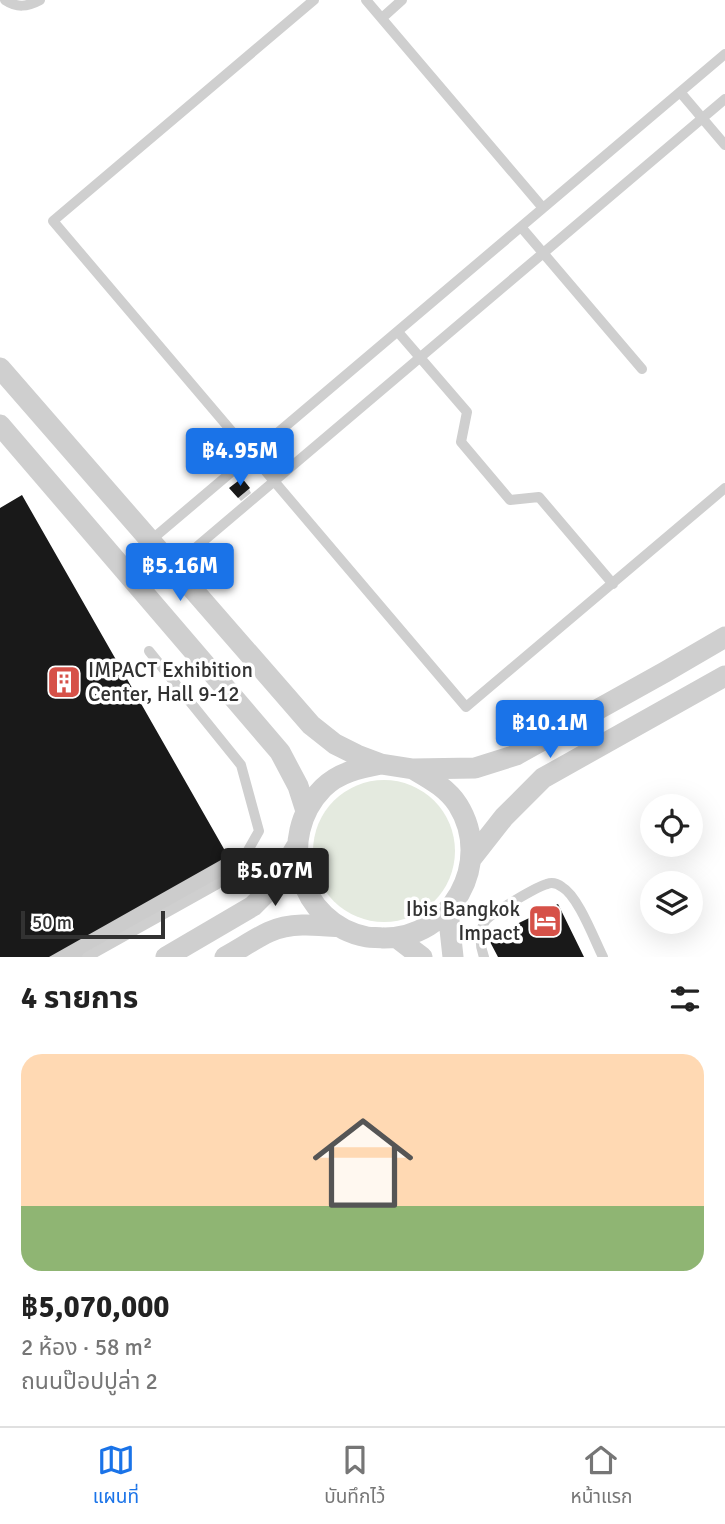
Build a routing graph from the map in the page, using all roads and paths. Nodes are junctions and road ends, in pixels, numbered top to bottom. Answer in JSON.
{"nodes":[{"id":1,"x":5,"y":0,"type":"edge"},
{"id":2,"x":40,"y":0,"type":"edge"},
{"id":3,"x":314,"y":0,"type":"edge"},
{"id":4,"x":366,"y":0,"type":"edge"},
{"id":5,"x":402,"y":0,"type":"edge"},
{"id":6,"x":382,"y":18,"type":"junction"},
{"id":7,"x":725,"y":54,"type":"edge"},
{"id":8,"x":680,"y":92,"type":"junction"},
{"id":9,"x":725,"y":99,"type":"edge"},
{"id":10,"x":702,"y":118,"type":"junction"},
{"id":11,"x":725,"y":145,"type":"edge"},
{"id":12,"x":543,"y":208,"type":"junction"},
{"id":13,"x":521,"y":227,"type":"junction"},
{"id":14,"x":544,"y":253,"type":"junction"},
{"id":15,"x":398,"y":332,"type":"junction"},
{"id":16,"x":421,"y":359,"type":"junction"},
{"id":17,"x":0,"y":368,"type":"edge"},
{"id":18,"x":642,"y":369,"type":"dead end"},
{"id":19,"x":0,"y":425,"type":"edge"},
{"id":20,"x":252,"y":455,"type":"junction"},
{"id":21,"x":274,"y":481,"type":"junction"},
{"id":22,"x":725,"y":488,"type":"edge"},
{"id":23,"x":150,"y":541,"type":"junction"},
{"id":24,"x":174,"y":566,"type":"junction"},
{"id":25,"x":613,"y":584,"type":"junction"},
{"id":26,"x":725,"y":637,"type":"edge"},
{"id":27,"x":149,"y":651,"type":"dead end"},
{"id":28,"x":665,"y":672,"type":"junction"},
{"id":29,"x":725,"y":676,"type":"edge"},
{"id":30,"x":684,"y":704,"type":"junction"},
{"id":31,"x":381,"y":764,"type":"junction"},
{"id":32,"x":413,"y":769,"type":"junction"},
{"id":33,"x":306,"y":811,"type":"junction"},
{"id":34,"x":296,"y":847,"type":"junction"},
{"id":35,"x":471,"y":859,"type":"junction"},
{"id":36,"x":448,"y":911,"type":"junction"},
{"id":37,"x":340,"y":927,"type":"junction"},
{"id":38,"x":397,"y":938,"type":"junction"},
{"id":39,"x":87,"y":957,"type":"edge"},
{"id":40,"x":166,"y":957,"type":"edge"},
{"id":41,"x":225,"y":957,"type":"edge"},
{"id":42,"x":422,"y":957,"type":"edge"},
{"id":43,"x":453,"y":957,"type":"edge"},
{"id":44,"x":484,"y":957,"type":"edge"},
{"id":45,"x":603,"y":957,"type":"edge"}],
"edges":[{"from":1,"to":2,"type":"lane"},
{"from":3,"to":20,"type":"lane"},
{"from":4,"to":6,"type":"lane"},
{"from":5,"to":6,"type":"lane"},
{"from":6,"to":12,"type":"lane"},
{"from":7,"to":8,"type":"lane"},
{"from":8,"to":10,"type":"lane"},
{"from":8,"to":12,"type":"lane"},
{"from":9,"to":10,"type":"lane"},
{"from":10,"to":11,"type":"lane"},
{"from":10,"to":14,"type":"lane"},
{"from":12,"to":13,"type":"lane"},
{"from":13,"to":14,"type":"lane"},
{"from":13,"to":15,"type":"lane"},
{"from":14,"to":16,"type":"lane"},
{"from":14,"to":18,"type":"lane"},
{"from":15,"to":16,"type":"lane"},
{"from":15,"to":20,"type":"lane"},
{"from":16,"to":21,"type":"lane"},
{"from":16,"to":25,"type":"lane"},
{"from":17,"to":23,"type":"street"},
{"from":19,"to":33,"type":"street"},
{"from":20,"to":21,"type":"lane"},
{"from":20,"to":23,"type":"lane"},
{"from":21,"to":24,"type":"lane"},
{"from":21,"to":25,"type":"lane"},
{"from":22,"to":25,"type":"lane"},
{"from":23,"to":24,"type":"street"},
{"from":24,"to":31,"type":"street"},
{"from":26,"to":28,"type":"street"},
{"from":27,"to":39,"type":"lane"},
{"from":28,"to":30,"type":"street"},
{"from":28,"to":32,"type":"street"},
{"from":29,"to":30,"type":"street"},
{"from":30,"to":35,"type":"street"},
{"from":31,"to":32,"type":"street"},
{"from":31,"to":33,"type":"street"},
{"from":32,"to":35,"type":"street"},
{"from":33,"to":34,"type":"street"},
{"from":34,"to":37,"type":"street"},
{"from":34,"to":40,"type":"street"},
{"from":35,"to":36,"type":"street"},
{"from":36,"to":38,"type":"street"},
{"from":36,"to":43,"type":"street"},
{"from":37,"to":38,"type":"street"},
{"from":37,"to":41,"type":"street"},
{"from":38,"to":42,"type":"street"},
{"from":44,"to":45,"type":"lane"}]}
